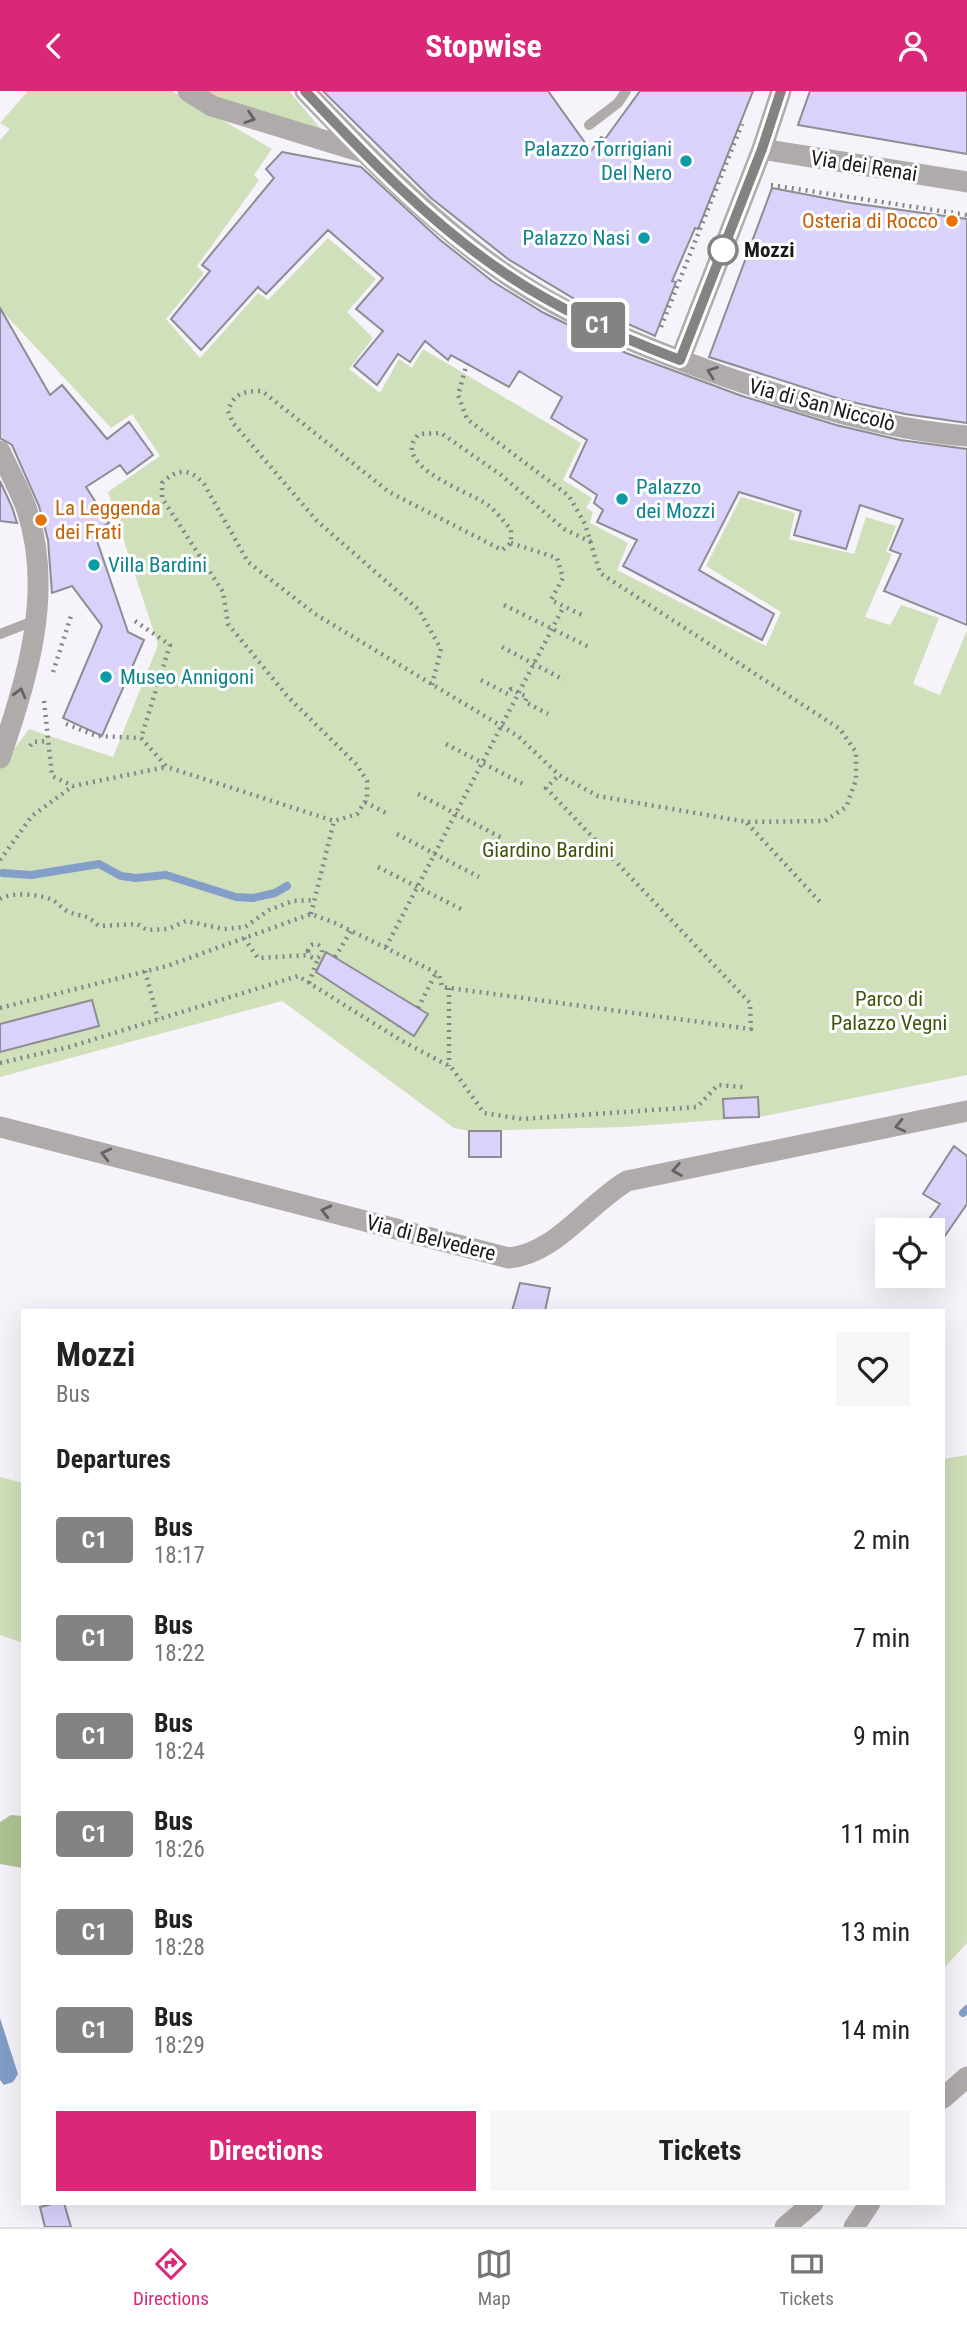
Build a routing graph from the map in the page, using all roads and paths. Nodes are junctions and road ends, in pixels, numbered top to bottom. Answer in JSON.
{"nodes":[{"id":1,"x":188,"y":91,"type":"edge"},
{"id":2,"x":305,"y":91,"type":"edge"},
{"id":3,"x":626,"y":91,"type":"edge"},
{"id":4,"x":781,"y":91,"type":"edge"},
{"id":5,"x":746,"y":115,"type":"dead end"},
{"id":6,"x":589,"y":125,"type":"dead end"},
{"id":7,"x":762,"y":149,"type":"junction"},
{"id":8,"x":362,"y":152,"type":"junction"},
{"id":9,"x":967,"y":182,"type":"edge"},
{"id":10,"x":770,"y":184,"type":"dead end"},
{"id":11,"x":967,"y":215,"type":"edge"},
{"id":12,"x":658,"y":334,"type":"dead end"},
{"id":13,"x":680,"y":360,"type":"junction"},
{"id":14,"x":467,"y":363,"type":"dead end"},
{"id":15,"x":967,"y":436,"type":"edge"},
{"id":16,"x":0,"y":451,"type":"edge"},
{"id":17,"x":590,"y":542,"type":"junction"},
{"id":18,"x":511,"y":543,"type":"junction"},
{"id":19,"x":505,"y":604,"type":"dead end"},
{"id":20,"x":565,"y":606,"type":"junction"},
{"id":21,"x":71,"y":616,"type":"dead end"},
{"id":22,"x":584,"y":616,"type":"dead end"},
{"id":23,"x":36,"y":620,"type":"junction"},
{"id":24,"x":135,"y":621,"type":"dead end"},
{"id":25,"x":552,"y":629,"type":"junction"},
{"id":26,"x":0,"y":635,"type":"edge"},
{"id":27,"x":502,"y":647,"type":"dead end"},
{"id":28,"x":590,"y":648,"type":"dead end"},
{"id":29,"x":534,"y":664,"type":"junction"},
{"id":30,"x":52,"y":676,"type":"dead end"},
{"id":31,"x":481,"y":680,"type":"dead end"},
{"id":32,"x":564,"y":680,"type":"dead end"},
{"id":33,"x":432,"y":685,"type":"junction"},
{"id":34,"x":48,"y":688,"type":"dead end"},
{"id":35,"x":519,"y":693,"type":"junction"},
{"id":36,"x":548,"y":714,"type":"dead end"},
{"id":37,"x":66,"y":724,"type":"dead end"},
{"id":38,"x":501,"y":727,"type":"junction"},
{"id":39,"x":141,"y":738,"type":"junction"},
{"id":40,"x":446,"y":744,"type":"dead end"},
{"id":41,"x":0,"y":758,"type":"edge"},
{"id":42,"x":483,"y":762,"type":"junction"},
{"id":43,"x":167,"y":767,"type":"junction"},
{"id":44,"x":559,"y":775,"type":"junction"},
{"id":45,"x":525,"y":785,"type":"dead end"},
{"id":46,"x":73,"y":786,"type":"junction"},
{"id":47,"x":418,"y":794,"type":"dead end"},
{"id":48,"x":365,"y":802,"type":"junction"},
{"id":49,"x":388,"y":814,"type":"dead end"},
{"id":50,"x":455,"y":814,"type":"junction"},
{"id":51,"x":334,"y":821,"type":"junction"},
{"id":52,"x":747,"y":823,"type":"junction"},
{"id":53,"x":397,"y":834,"type":"dead end"},
{"id":54,"x":502,"y":838,"type":"dead end"},
{"id":55,"x":435,"y":854,"type":"junction"},
{"id":56,"x":0,"y":860,"type":"edge"},
{"id":57,"x":378,"y":867,"type":"dead end"},
{"id":58,"x":479,"y":877,"type":"dead end"},
{"id":59,"x":417,"y":887,"type":"junction"},
{"id":60,"x":0,"y":899,"type":"edge"},
{"id":61,"x":314,"y":901,"type":"junction"},
{"id":62,"x":822,"y":904,"type":"dead end"},
{"id":63,"x":461,"y":909,"type":"dead end"},
{"id":64,"x":311,"y":914,"type":"junction"},
{"id":65,"x":351,"y":931,"type":"junction"},
{"id":66,"x":244,"y":938,"type":"junction"},
{"id":67,"x":386,"y":947,"type":"junction"},
{"id":68,"x":310,"y":955,"type":"junction"},
{"id":69,"x":321,"y":955,"type":"junction"},
{"id":70,"x":335,"y":957,"type":"dead end"},
{"id":71,"x":145,"y":971,"type":"junction"},
{"id":72,"x":436,"y":973,"type":"junction"},
{"id":73,"x":309,"y":983,"type":"junction"},
{"id":74,"x":449,"y":988,"type":"junction"},
{"id":75,"x":0,"y":1008,"type":"edge"},
{"id":76,"x":418,"y":1008,"type":"dead end"},
{"id":77,"x":158,"y":1019,"type":"junction"},
{"id":78,"x":0,"y":1063,"type":"edge"},
{"id":79,"x":449,"y":1066,"type":"junction"},
{"id":80,"x":743,"y":1087,"type":"dead end"},
{"id":81,"x":967,"y":1111,"type":"edge"},
{"id":82,"x":0,"y":1127,"type":"edge"},
{"id":83,"x":967,"y":2077,"type":"edge"},
{"id":84,"x":945,"y":2096,"type":"edge"},
{"id":85,"x":811,"y":2205,"type":"edge"},
{"id":86,"x":869,"y":2205,"type":"edge"},
{"id":87,"x":785,"y":2227,"type":"edge"},
{"id":88,"x":854,"y":2227,"type":"edge"}],
"edges":[{"from":1,"to":8,"type":"street","one_way":true},
{"from":2,"to":8,"type":"street","name":"Via di San Niccolò"},
{"from":3,"to":6,"type":"lane"},
{"from":4,"to":7,"type":"street"},
{"from":5,"to":12,"type":"path"},
{"from":7,"to":9,"type":"street","name":"Via dei Renai"},
{"from":7,"to":13,"type":"street"},
{"from":8,"to":13,"type":"street","name":"Via di San Niccolò"},
{"from":10,"to":11,"type":"path"},
{"from":15,"to":13,"type":"street","name":"Via di San Niccolò","one_way":true},
{"from":14,"to":17,"type":"path"},
{"from":16,"to":23,"type":"street"},
{"from":17,"to":18,"type":"path"},
{"from":17,"to":52,"type":"path"},
{"from":18,"to":20,"type":"path"},
{"from":18,"to":33,"type":"path"},
{"from":19,"to":25,"type":"path"},
{"from":20,"to":22,"type":"path"},
{"from":20,"to":25,"type":"path"},
{"from":21,"to":30,"type":"path"},
{"from":23,"to":26,"type":"lane"},
{"from":41,"to":23,"type":"street","one_way":true},
{"from":24,"to":39,"type":"path"},
{"from":25,"to":28,"type":"path"},
{"from":25,"to":29,"type":"path"},
{"from":27,"to":29,"type":"path"},
{"from":29,"to":32,"type":"path"},
{"from":29,"to":35,"type":"path"},
{"from":31,"to":35,"type":"path"},
{"from":33,"to":38,"type":"path"},
{"from":33,"to":48,"type":"path"},
{"from":34,"to":46,"type":"path"},
{"from":35,"to":36,"type":"path"},
{"from":35,"to":38,"type":"path"},
{"from":37,"to":39,"type":"path"},
{"from":38,"to":42,"type":"path"},
{"from":38,"to":44,"type":"path"},
{"from":39,"to":43,"type":"path"},
{"from":40,"to":42,"type":"path"},
{"from":42,"to":45,"type":"path"},
{"from":42,"to":50,"type":"path"},
{"from":43,"to":46,"type":"path"},
{"from":43,"to":51,"type":"path"},
{"from":44,"to":52,"type":"path"},
{"from":44,"to":74,"type":"path"},
{"from":46,"to":56,"type":"path"},
{"from":47,"to":50,"type":"path"},
{"from":48,"to":49,"type":"path"},
{"from":48,"to":51,"type":"path"},
{"from":50,"to":54,"type":"path"},
{"from":50,"to":55,"type":"path"},
{"from":51,"to":61,"type":"path"},
{"from":52,"to":62,"type":"path"},
{"from":53,"to":55,"type":"path"},
{"from":55,"to":58,"type":"path"},
{"from":55,"to":59,"type":"path"},
{"from":57,"to":59,"type":"path"},
{"from":59,"to":63,"type":"path"},
{"from":59,"to":67,"type":"path"},
{"from":60,"to":61,"type":"path"},
{"from":61,"to":64,"type":"path"},
{"from":64,"to":65,"type":"path"},
{"from":64,"to":66,"type":"path"},
{"from":65,"to":67,"type":"path"},
{"from":65,"to":70,"type":"path"},
{"from":66,"to":68,"type":"path"},
{"from":66,"to":71,"type":"path"},
{"from":67,"to":72,"type":"path"},
{"from":68,"to":69,"type":"path"},
{"from":68,"to":69,"type":"path"},
{"from":69,"to":73,"type":"path"},
{"from":71,"to":75,"type":"path"},
{"from":71,"to":77,"type":"path"},
{"from":72,"to":74,"type":"path"},
{"from":72,"to":76,"type":"path"},
{"from":73,"to":77,"type":"path"},
{"from":73,"to":79,"type":"path"},
{"from":74,"to":79,"type":"path"},
{"from":77,"to":78,"type":"path"},
{"from":79,"to":80,"type":"path"},
{"from":81,"to":82,"type":"street","name":"Via di Belvedere","one_way":true},
{"from":83,"to":84,"type":"street"},
{"from":85,"to":87,"type":"street"},
{"from":86,"to":88,"type":"street"}]}
